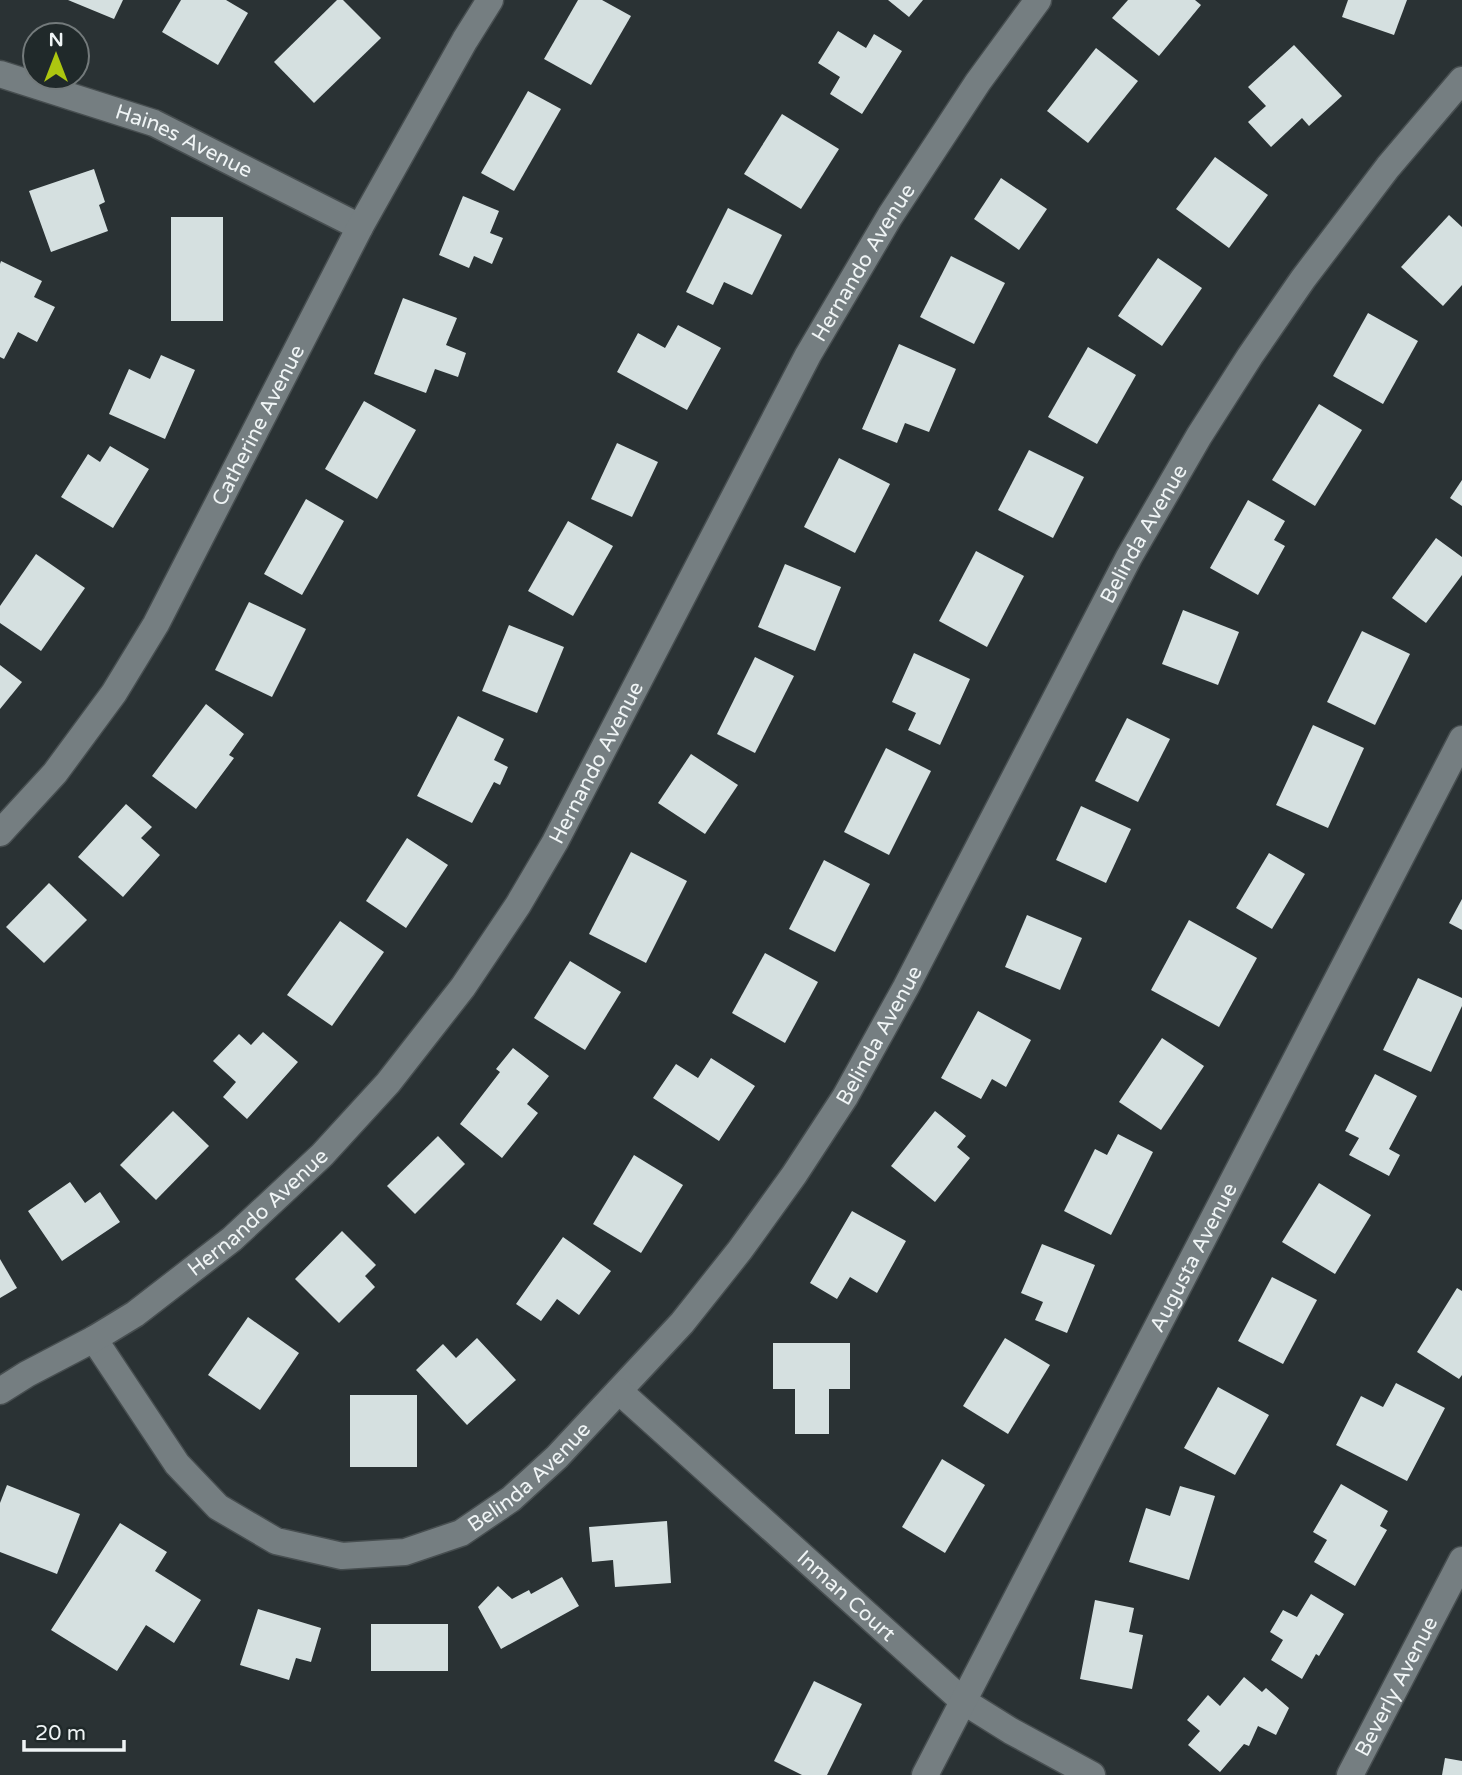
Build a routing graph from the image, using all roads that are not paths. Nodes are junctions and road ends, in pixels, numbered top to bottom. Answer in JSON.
{"nodes":[{"id":1,"x":490,"y":0,"type":"edge"},
{"id":2,"x":1038,"y":0,"type":"edge"},
{"id":3,"x":1462,"y":80,"type":"edge"},
{"id":4,"x":3,"y":83,"type":"edge"},
{"id":5,"x":360,"y":226,"type":"junction"},
{"id":6,"x":1462,"y":739,"type":"edge"},
{"id":7,"x":0,"y":833,"type":"edge"},
{"id":8,"x":93,"y":1339,"type":"junction"},
{"id":9,"x":0,"y":1391,"type":"edge"},
{"id":10,"x":619,"y":1391,"type":"junction"},
{"id":11,"x":1462,"y":1560,"type":"edge"},
{"id":12,"x":963,"y":1701,"type":"junction"},
{"id":13,"x":925,"y":1775,"type":"edge"},
{"id":14,"x":1092,"y":1775,"type":"edge"},
{"id":15,"x":1350,"y":1775,"type":"edge"}],
"edges":[{"from":1,"to":5,"type":"street","name":"Catherine Avenue"},
{"from":2,"to":8,"type":"street","name":"Hernando Avenue"},
{"from":3,"to":10,"type":"street","name":"Belinda Avenue"},
{"from":4,"to":5,"type":"street","name":"Haines Avenue"},
{"from":5,"to":7,"type":"street","name":"Catherine Avenue"},
{"from":6,"to":12,"type":"street","name":"Augusta Avenue"},
{"from":8,"to":9,"type":"street","name":"Hernando Avenue"},
{"from":8,"to":10,"type":"street","name":"Belinda Avenue"},
{"from":10,"to":12,"type":"street","name":"Inman Court"},
{"from":11,"to":15,"type":"street","name":"Beverly Avenue"},
{"from":12,"to":13,"type":"street","name":"Augusta Avenue"},
{"from":12,"to":14,"type":"street","name":"Inman Court"}]}
